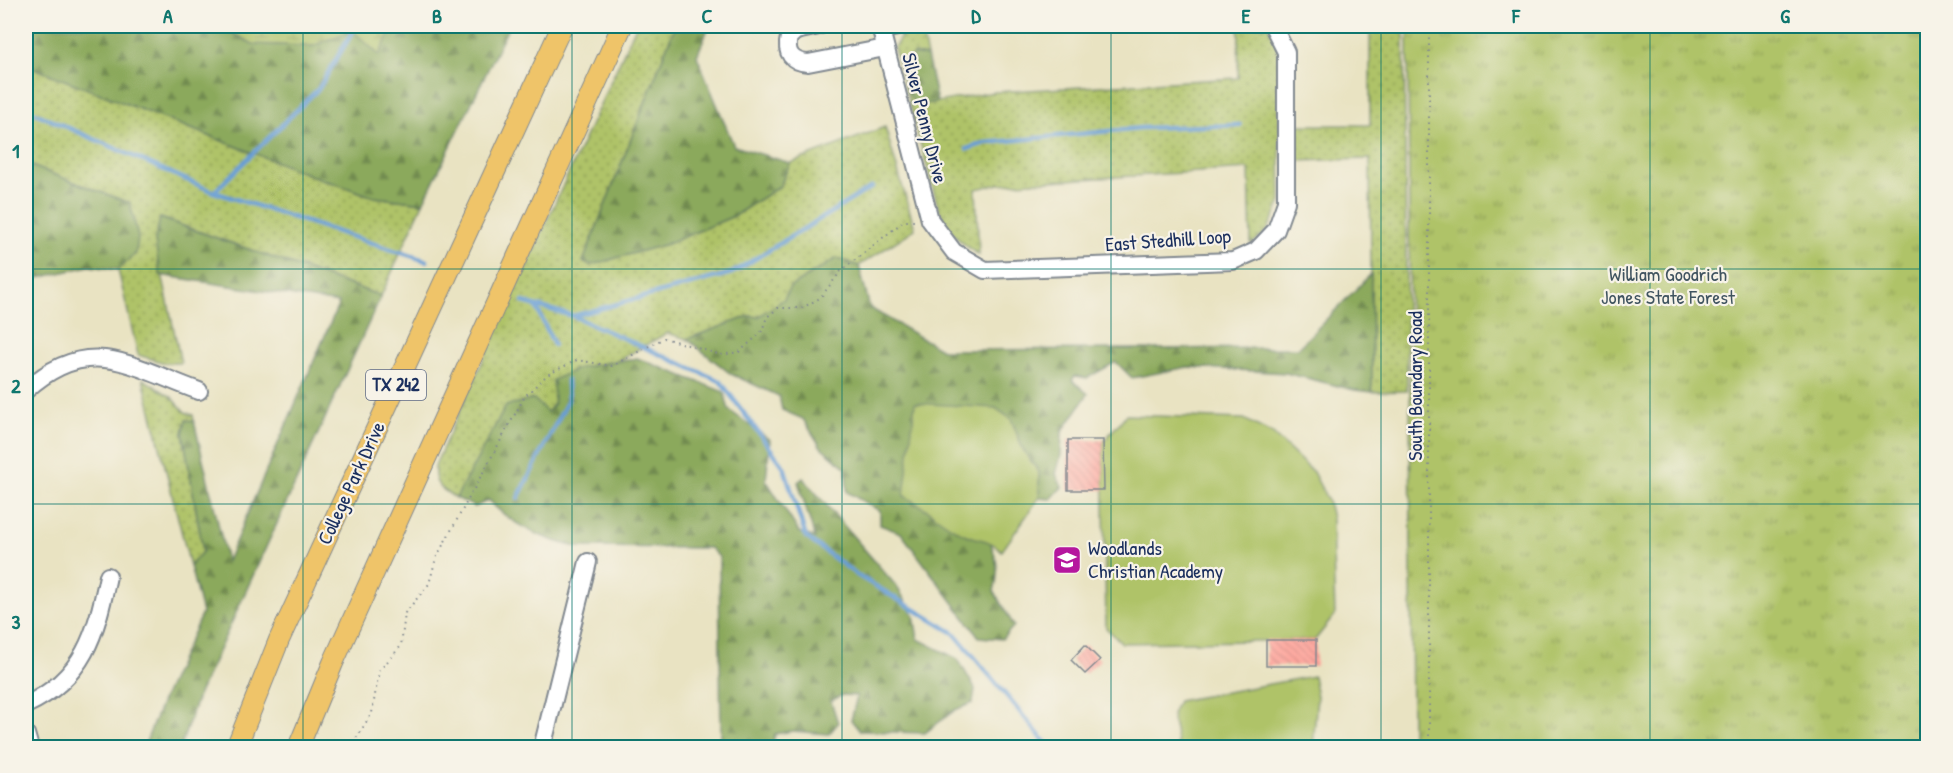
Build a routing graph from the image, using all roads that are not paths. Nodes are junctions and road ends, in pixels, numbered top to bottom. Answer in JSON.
{"nodes":[{"id":1,"x":562,"y":26,"type":"edge"},
{"id":2,"x":622,"y":26,"type":"edge"},
{"id":3,"x":819,"y":26,"type":"edge"},
{"id":4,"x":904,"y":26,"type":"edge"},
{"id":5,"x":1273,"y":26,"type":"edge"},
{"id":6,"x":880,"y":28,"type":"edge"},
{"id":7,"x":885,"y":48,"type":"junction"},
{"id":8,"x":930,"y":220,"type":"joint"},
{"id":9,"x":26,"y":390,"type":"edge"},
{"id":10,"x":199,"y":391,"type":"dead end"},
{"id":11,"x":588,"y":562,"type":"dead end"},
{"id":12,"x":108,"y":576,"type":"dead end"},
{"id":13,"x":26,"y":705,"type":"edge"},
{"id":14,"x":26,"y":734,"type":"edge"},
{"id":15,"x":30,"y":747,"type":"edge"},
{"id":16,"x":236,"y":747,"type":"edge"},
{"id":17,"x":298,"y":747,"type":"edge"},
{"id":18,"x":542,"y":747,"type":"edge"}],
"edges":[{"from":1,"to":16,"type":"main road","name":"College Park Drive","number":"TX 242"},
{"from":2,"to":17,"type":"main road","number":"TX 242"},
{"from":3,"to":7,"type":"street"},
{"from":4,"to":6,"type":"street"},
{"from":5,"to":8,"type":"street","name":"East Stedhill Loop"},
{"from":6,"to":7,"type":"street","name":"Silver Penny Drive"},
{"from":7,"to":8,"type":"street","name":"Silver Penny Drive"},
{"from":9,"to":10,"type":"street"},
{"from":11,"to":18,"type":"street"},
{"from":12,"to":13,"type":"street"},
{"from":14,"to":15,"type":"street"}]}
